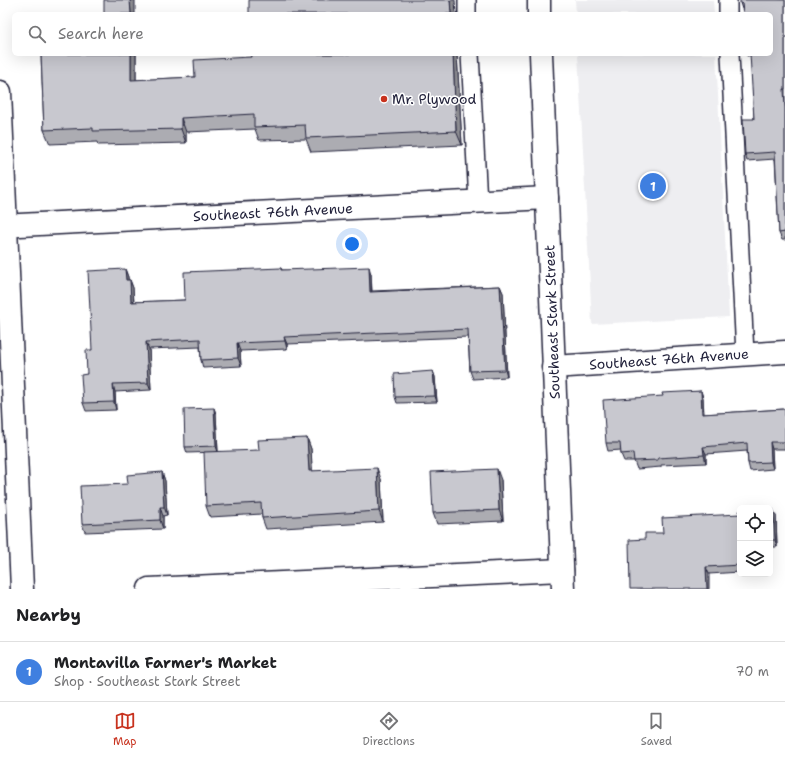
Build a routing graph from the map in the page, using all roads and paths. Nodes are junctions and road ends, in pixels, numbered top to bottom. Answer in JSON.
{"nodes":[{"id":1,"x":467,"y":0,"type":"edge"},
{"id":2,"x":538,"y":0,"type":"edge"},
{"id":3,"x":728,"y":0,"type":"edge"},
{"id":4,"x":467,"y":12,"type":"edge"},
{"id":5,"x":539,"y":12,"type":"edge"},
{"id":6,"x":728,"y":12,"type":"edge"},
{"id":7,"x":470,"y":56,"type":"edge"},
{"id":8,"x":541,"y":56,"type":"edge"},
{"id":9,"x":730,"y":56,"type":"edge"},
{"id":10,"x":0,"y":92,"type":"edge"},
{"id":11,"x":547,"y":198,"type":"junction"},
{"id":12,"x":478,"y":202,"type":"junction"},
{"id":13,"x":3,"y":226,"type":"edge"},
{"id":14,"x":785,"y":352,"type":"edge"},
{"id":15,"x":745,"y":354,"type":"junction"},
{"id":16,"x":553,"y":367,"type":"junction"},
{"id":17,"x":7,"y":414,"type":"edge"},
{"id":18,"x":562,"y":579,"type":"edge"},
{"id":19,"x":22,"y":589,"type":"edge"},
{"id":20,"x":149,"y":589,"type":"edge"}],
"edges":[{"from":1,"to":4,"type":"lane"},
{"from":2,"to":5,"type":"street"},
{"from":3,"to":6,"type":"lane"},
{"from":7,"to":12,"type":"lane"},
{"from":8,"to":11,"type":"street","name":"Southeast Stark Street"},
{"from":9,"to":15,"type":"lane"},
{"from":10,"to":13,"type":"street"},
{"from":11,"to":12,"type":"street","name":"Southeast 76th Avenue"},
{"from":11,"to":16,"type":"street","name":"Southeast Stark Street"},
{"from":12,"to":13,"type":"street","name":"Southeast 76th Avenue"},
{"from":13,"to":17,"type":"street"},
{"from":14,"to":15,"type":"street","name":"Southeast 76th Avenue"},
{"from":15,"to":16,"type":"street","name":"Southeast 76th Avenue"},
{"from":16,"to":18,"type":"street","name":"Southeast Stark Street"},
{"from":17,"to":19,"type":"street"},
{"from":18,"to":20,"type":"street"}]}
